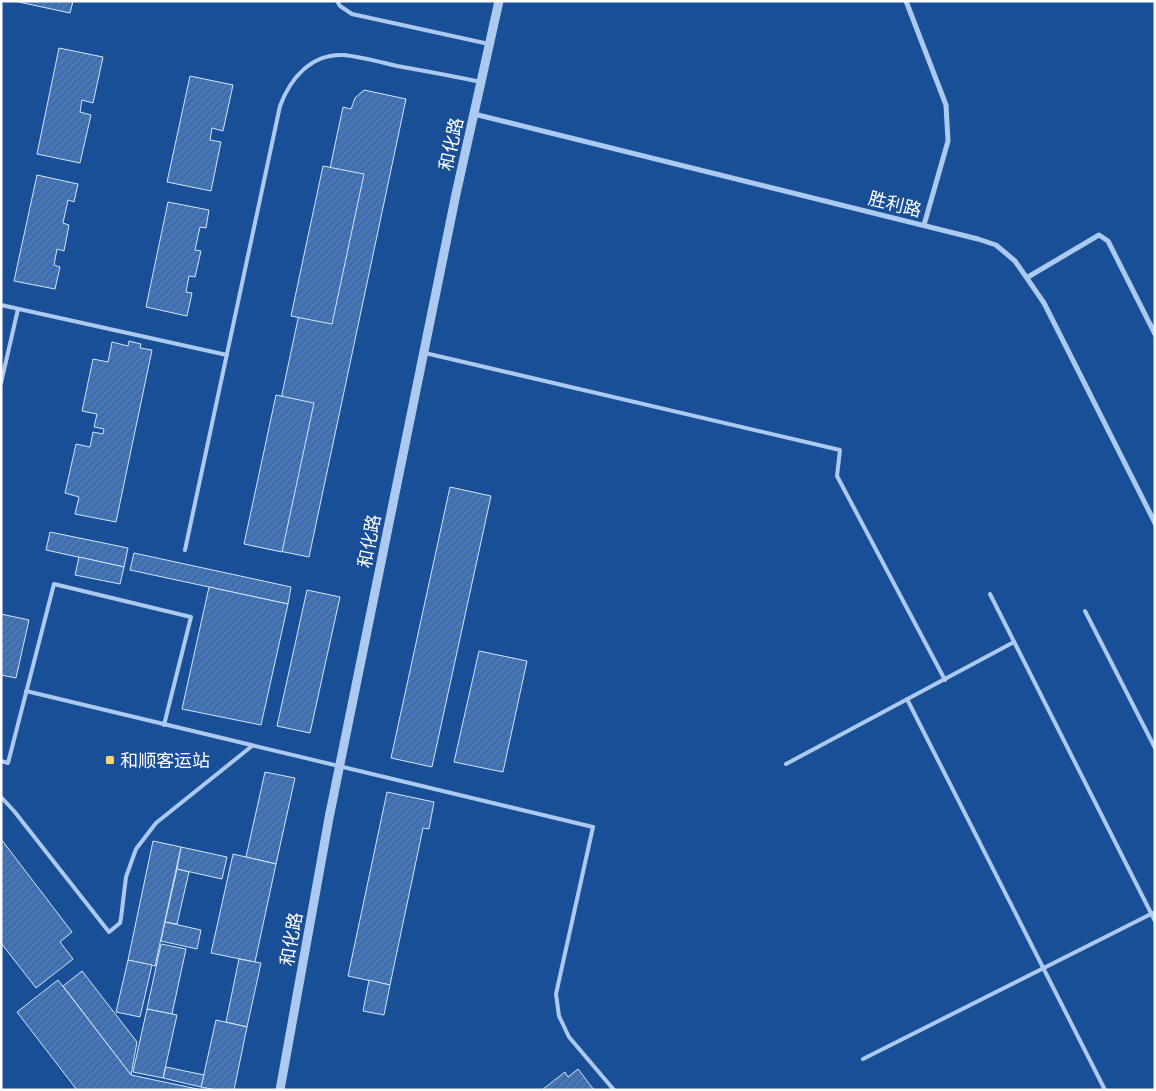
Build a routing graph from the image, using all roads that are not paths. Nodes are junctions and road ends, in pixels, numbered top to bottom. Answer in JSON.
{"nodes":[{"id":1,"x":336,"y":1,"type":"edge"},
{"id":2,"x":499,"y":1,"type":"edge"},
{"id":3,"x":906,"y":1,"type":"edge"},
{"id":4,"x":489,"y":44,"type":"junction"},
{"id":5,"x":481,"y":82,"type":"junction"},
{"id":6,"x":474,"y":114,"type":"junction"},
{"id":7,"x":924,"y":225,"type":"junction"},
{"id":8,"x":1028,"y":277,"type":"junction"},
{"id":9,"x":1,"y":305,"type":"edge"},
{"id":10,"x":18,"y":309,"type":"junction"},
{"id":11,"x":1155,"y":334,"type":"edge"},
{"id":12,"x":424,"y":353,"type":"junction"},
{"id":13,"x":227,"y":355,"type":"junction"},
{"id":14,"x":1,"y":383,"type":"edge"},
{"id":15,"x":1155,"y":523,"type":"edge"},
{"id":16,"x":185,"y":550,"type":"dead end"},
{"id":17,"x":990,"y":594,"type":"dead end"},
{"id":18,"x":1085,"y":611,"type":"dead end"},
{"id":19,"x":1014,"y":642,"type":"junction"},
{"id":20,"x":945,"y":680,"type":"junction"},
{"id":21,"x":26,"y":691,"type":"junction"},
{"id":22,"x":907,"y":700,"type":"junction"},
{"id":23,"x":164,"y":725,"type":"junction"},
{"id":24,"x":252,"y":746,"type":"junction"},
{"id":25,"x":1155,"y":748,"type":"edge"},
{"id":26,"x":1,"y":762,"type":"edge"},
{"id":27,"x":786,"y":764,"type":"dead end"},
{"id":28,"x":340,"y":767,"type":"junction"},
{"id":29,"x":1,"y":797,"type":"edge"},
{"id":30,"x":1153,"y":913,"type":"edge"},
{"id":31,"x":1155,"y":921,"type":"edge"},
{"id":32,"x":1044,"y":968,"type":"junction"},
{"id":33,"x":863,"y":1059,"type":"dead end"},
{"id":34,"x":280,"y":1090,"type":"edge"},
{"id":35,"x":614,"y":1090,"type":"edge"},
{"id":36,"x":1105,"y":1090,"type":"edge"}],
"edges":[{"from":1,"to":4,"type":"lane"},
{"from":2,"to":4,"type":"street","name":"和化路"},
{"from":3,"to":7,"type":"street"},
{"from":4,"to":5,"type":"street","name":"和化路"},
{"from":5,"to":6,"type":"street","name":"和化路"},
{"from":5,"to":13,"type":"lane"},
{"from":6,"to":7,"type":"street","name":"胜利路"},
{"from":6,"to":12,"type":"street","name":"和化路"},
{"from":7,"to":8,"type":"street","name":"胜利路"},
{"from":8,"to":11,"type":"street"},
{"from":8,"to":15,"type":"street","name":"胜利路"},
{"from":9,"to":10,"type":"lane"},
{"from":10,"to":13,"type":"lane"},
{"from":10,"to":14,"type":"lane"},
{"from":12,"to":20,"type":"lane"},
{"from":12,"to":28,"type":"street","name":"和化路"},
{"from":13,"to":16,"type":"lane"},
{"from":17,"to":19,"type":"lane"},
{"from":18,"to":25,"type":"lane"},
{"from":19,"to":20,"type":"lane"},
{"from":19,"to":30,"type":"lane"},
{"from":20,"to":22,"type":"lane"},
{"from":21,"to":23,"type":"lane"},
{"from":21,"to":23,"type":"lane"},
{"from":21,"to":26,"type":"lane"},
{"from":22,"to":27,"type":"lane"},
{"from":22,"to":32,"type":"lane"},
{"from":23,"to":24,"type":"lane"},
{"from":24,"to":28,"type":"lane"},
{"from":24,"to":29,"type":"lane"},
{"from":28,"to":34,"type":"street","name":"和化路"},
{"from":28,"to":35,"type":"lane"},
{"from":30,"to":31,"type":"lane"},
{"from":30,"to":32,"type":"lane"},
{"from":32,"to":33,"type":"lane"},
{"from":32,"to":36,"type":"lane"}]}
